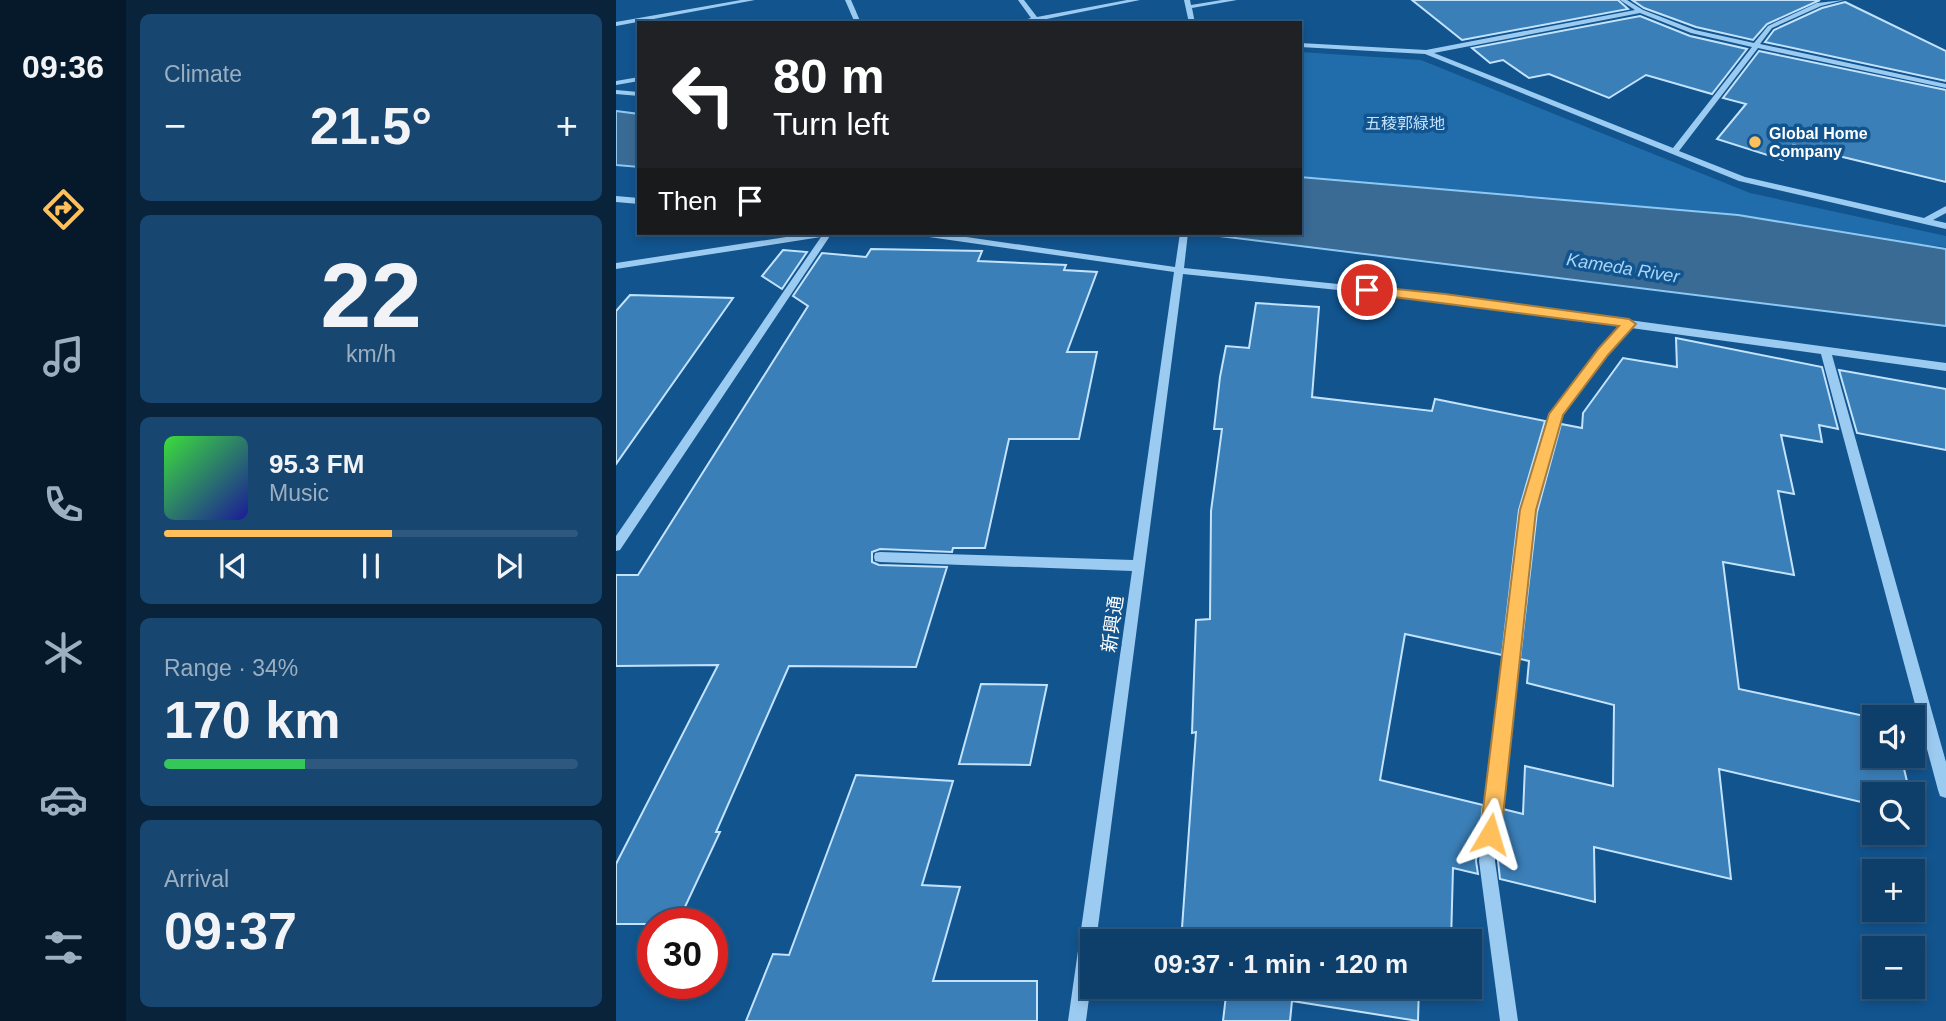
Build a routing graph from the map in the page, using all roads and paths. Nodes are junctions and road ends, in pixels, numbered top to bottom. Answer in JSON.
{"nodes":[{"id":1,"x":752,"y":0,"type":"edge"},
{"id":2,"x":848,"y":0,"type":"edge"},
{"id":3,"x":1021,"y":0,"type":"edge"},
{"id":4,"x":1137,"y":0,"type":"edge"},
{"id":5,"x":1234,"y":0,"type":"edge"},
{"id":6,"x":1623,"y":0,"type":"edge"},
{"id":7,"x":1841,"y":0,"type":"edge"},
{"id":8,"x":1188,"y":4,"type":"edge"},
{"id":9,"x":1641,"y":11,"type":"junction"},
{"id":10,"x":1035,"y":19,"type":"junction"},
{"id":11,"x":857,"y":21,"type":"edge"},
{"id":12,"x":1026,"y":21,"type":"edge"},
{"id":13,"x":616,"y":24,"type":"edge"},
{"id":14,"x":1302,"y":45,"type":"edge"},
{"id":15,"x":1755,"y":47,"type":"junction"},
{"id":16,"x":1426,"y":52,"type":"junction"},
{"id":17,"x":637,"y":79,"type":"edge"},
{"id":18,"x":616,"y":83,"type":"edge"},
{"id":19,"x":1946,"y":86,"type":"edge"},
{"id":20,"x":616,"y":92,"type":"edge"},
{"id":21,"x":637,"y":94,"type":"edge"},
{"id":22,"x":1676,"y":150,"type":"junction"},
{"id":23,"x":616,"y":199,"type":"edge"},
{"id":24,"x":637,"y":201,"type":"edge"},
{"id":25,"x":1946,"y":209,"type":"edge"},
{"id":26,"x":1926,"y":221,"type":"junction"},
{"id":27,"x":1946,"y":226,"type":"edge"},
{"id":28,"x":816,"y":235,"type":"edge"},
{"id":29,"x":828,"y":235,"type":"edge"},
{"id":30,"x":939,"y":235,"type":"edge"},
{"id":31,"x":1184,"y":235,"type":"edge"},
{"id":32,"x":1180,"y":263,"type":"junction"},
{"id":33,"x":616,"y":266,"type":"edge"},
{"id":34,"x":1629,"y":324,"type":"junction"},
{"id":35,"x":1825,"y":349,"type":"junction"},
{"id":36,"x":1946,"y":367,"type":"edge"},
{"id":37,"x":616,"y":546,"type":"edge"},
{"id":38,"x":880,"y":557,"type":"dead end"},
{"id":39,"x":1139,"y":566,"type":"junction"},
{"id":40,"x":1946,"y":790,"type":"edge"},
{"id":41,"x":1077,"y":1021,"type":"edge"},
{"id":42,"x":1509,"y":1021,"type":"edge"}],
"edges":[{"from":1,"to":13,"type":"street"},
{"from":2,"to":11,"type":"street"},
{"from":3,"to":10,"type":"street"},
{"from":4,"to":10,"type":"street"},
{"from":5,"to":8,"type":"street"},
{"from":6,"to":9,"type":"street"},
{"from":7,"to":15,"type":"street"},
{"from":9,"to":15,"type":"street"},
{"from":9,"to":16,"type":"street"},
{"from":10,"to":12,"type":"street"},
{"from":14,"to":16,"type":"street"},
{"from":15,"to":19,"type":"street"},
{"from":15,"to":22,"type":"street"},
{"from":16,"to":22,"type":"street"},
{"from":17,"to":18,"type":"street"},
{"from":20,"to":21,"type":"street"},
{"from":22,"to":26,"type":"street"},
{"from":23,"to":24,"type":"street"},
{"from":25,"to":26,"type":"street"},
{"from":26,"to":27,"type":"street"},
{"from":28,"to":33,"type":"street"},
{"from":29,"to":37,"type":"street"},
{"from":30,"to":32,"type":"street"},
{"from":31,"to":32,"type":"street","name":"新興通"},
{"from":32,"to":34,"type":"street"},
{"from":32,"to":39,"type":"street","name":"新興通"},
{"from":34,"to":35,"type":"street"},
{"from":34,"to":42,"type":"street"},
{"from":35,"to":36,"type":"street"},
{"from":35,"to":40,"type":"street"},
{"from":38,"to":39,"type":"street"},
{"from":39,"to":41,"type":"street","name":"新興通"}]}
